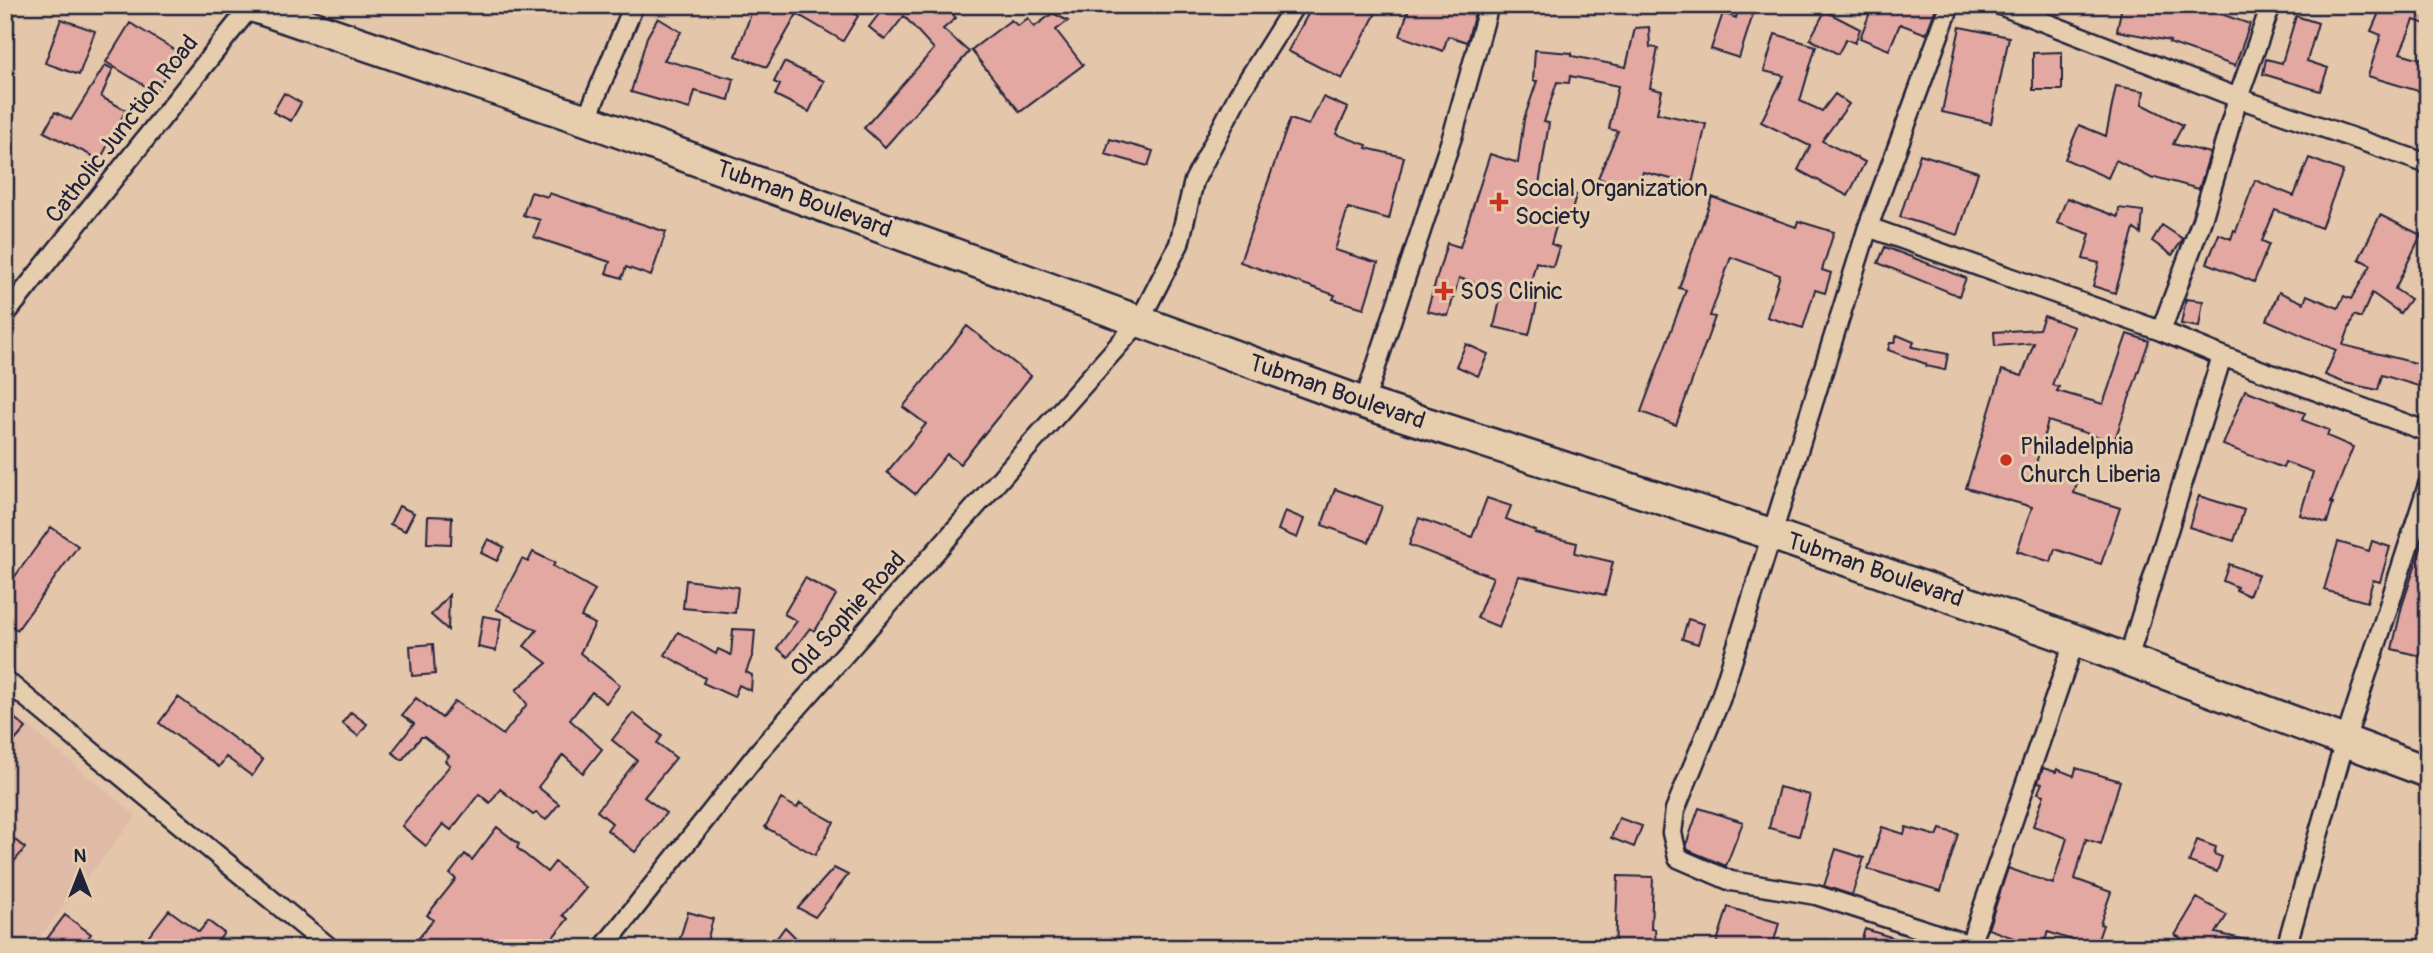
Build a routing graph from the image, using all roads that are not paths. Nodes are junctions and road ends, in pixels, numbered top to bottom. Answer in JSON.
{"nodes":[{"id":1,"x":634,"y":5,"type":"edge"},
{"id":2,"x":1295,"y":5,"type":"edge"},
{"id":3,"x":1489,"y":5,"type":"edge"},
{"id":4,"x":1950,"y":5,"type":"edge"},
{"id":5,"x":2000,"y":5,"type":"edge"},
{"id":6,"x":2271,"y":5,"type":"edge"},
{"id":7,"x":250,"y":6,"type":"edge"},
{"id":8,"x":2238,"y":98,"type":"junction"},
{"id":9,"x":586,"y":120,"type":"junction"},
{"id":10,"x":2428,"y":164,"type":"edge"},
{"id":11,"x":1868,"y":227,"type":"junction"},
{"id":12,"x":5,"y":315,"type":"edge"},
{"id":13,"x":1139,"y":321,"type":"junction"},
{"id":14,"x":2161,"y":331,"type":"junction"},
{"id":15,"x":2222,"y":356,"type":"junction"},
{"id":16,"x":1364,"y":403,"type":"junction"},
{"id":17,"x":2428,"y":432,"type":"edge"},
{"id":18,"x":2428,"y":485,"type":"edge"},
{"id":19,"x":1771,"y":534,"type":"junction"},
{"id":20,"x":2075,"y":640,"type":"junction"},
{"id":21,"x":2128,"y":659,"type":"junction"},
{"id":22,"x":5,"y":680,"type":"edge"},
{"id":23,"x":2344,"y":741,"type":"junction"},
{"id":24,"x":2428,"y":772,"type":"edge"},
{"id":25,"x":1973,"y":947,"type":"edge"},
{"id":26,"x":330,"y":948,"type":"edge"},
{"id":27,"x":603,"y":948,"type":"edge"},
{"id":28,"x":2286,"y":948,"type":"edge"}],
"edges":[{"from":1,"to":9,"type":"street"},
{"from":2,"to":13,"type":"street","name":"Old Sophie Road"},
{"from":3,"to":16,"type":"street"},
{"from":4,"to":11,"type":"street"},
{"from":5,"to":8,"type":"street"},
{"from":6,"to":8,"type":"street"},
{"from":7,"to":9,"type":"highway","name":"Tubman Boulevard"},
{"from":7,"to":12,"type":"street","name":"Catholic Junction Road"},
{"from":8,"to":10,"type":"street"},
{"from":8,"to":14,"type":"street"},
{"from":9,"to":13,"type":"highway","name":"Tubman Boulevard"},
{"from":11,"to":14,"type":"street"},
{"from":11,"to":19,"type":"street"},
{"from":13,"to":16,"type":"highway","name":"Tubman Boulevard"},
{"from":13,"to":27,"type":"street","name":"Old Sophie Road"},
{"from":14,"to":15,"type":"street"},
{"from":15,"to":17,"type":"street"},
{"from":15,"to":21,"type":"street"},
{"from":16,"to":19,"type":"highway","name":"Tubman Boulevard"},
{"from":18,"to":23,"type":"street"},
{"from":19,"to":20,"type":"highway","name":"Tubman Boulevard"},
{"from":19,"to":25,"type":"street"},
{"from":20,"to":21,"type":"highway","name":"Tubman Boulevard"},
{"from":20,"to":25,"type":"street"},
{"from":21,"to":23,"type":"highway","name":"Tubman Boulevard"},
{"from":22,"to":26,"type":"street"},
{"from":23,"to":24,"type":"highway","name":"Tubman Boulevard"},
{"from":23,"to":28,"type":"street"}]}
